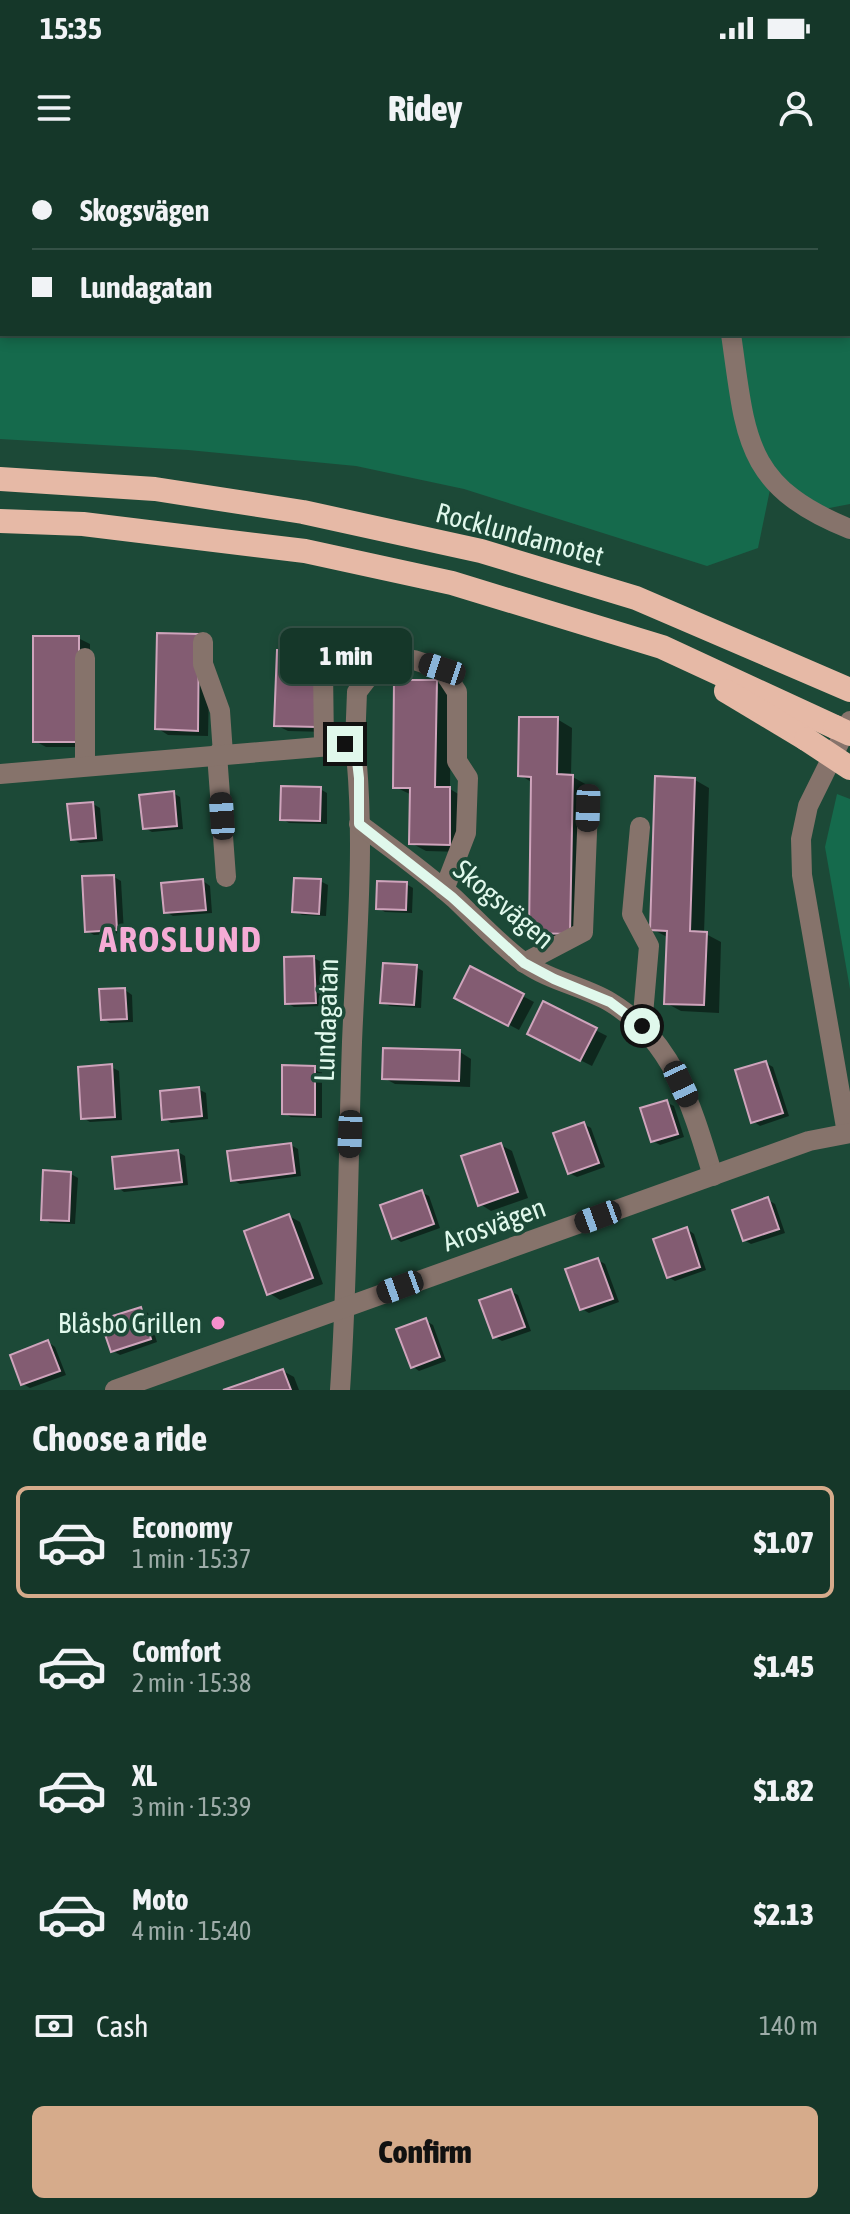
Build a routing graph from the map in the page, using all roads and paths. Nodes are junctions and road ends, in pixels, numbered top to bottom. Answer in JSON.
{"nodes":[{"id":1,"x":731,"y":336,"type":"edge"},
{"id":2,"x":0,"y":479,"type":"edge"},
{"id":3,"x":0,"y":521,"type":"edge"},
{"id":4,"x":850,"y":529,"type":"edge"},
{"id":5,"x":203,"y":642,"type":"dead end"},
{"id":6,"x":85,"y":658,"type":"dead end"},
{"id":7,"x":323,"y":670,"type":"dead end"},
{"id":8,"x":843,"y":678,"type":"edge"},
{"id":9,"x":850,"y":721,"type":"edge"},
{"id":10,"x":812,"y":729,"type":"junction"},
{"id":11,"x":850,"y":734,"type":"edge"},
{"id":12,"x":350,"y":744,"type":"junction"},
{"id":13,"x":324,"y":746,"type":"junction"},
{"id":14,"x":220,"y":754,"type":"junction"},
{"id":15,"x":85,"y":766,"type":"junction"},
{"id":16,"x":850,"y":768,"type":"edge"},
{"id":17,"x":0,"y":774,"type":"edge"},
{"id":18,"x":588,"y":808,"type":"dead end"},
{"id":19,"x":359,"y":824,"type":"junction"},
{"id":20,"x":640,"y":827,"type":"dead end"},
{"id":21,"x":226,"y":877,"type":"dead end"},
{"id":22,"x":444,"y":890,"type":"junction"},
{"id":23,"x":524,"y":963,"type":"junction"},
{"id":24,"x":642,"y":1026,"type":"junction"},
{"id":25,"x":849,"y":1134,"type":"edge"},
{"id":26,"x":713,"y":1176,"type":"junction"},
{"id":27,"x":346,"y":1307,"type":"junction"},
{"id":28,"x":115,"y":1390,"type":"edge"},
{"id":29,"x":340,"y":1390,"type":"edge"}],
"edges":[{"from":1,"to":4,"type":"street"},
{"from":2,"to":8,"type":"highway","name":"Rocklundamotet"},
{"from":3,"to":10,"type":"highway"},
{"from":5,"to":14,"type":"street"},
{"from":6,"to":15,"type":"street"},
{"from":7,"to":13,"type":"street"},
{"from":9,"to":25,"type":"street"},
{"from":10,"to":11,"type":"highway","bridge":true},
{"from":10,"to":16,"type":"highway","bridge":true},
{"from":12,"to":13,"type":"street"},
{"from":12,"to":19,"type":"street","name":"Lundagatan"},
{"from":12,"to":22,"type":"street","name":"Lundagatan"},
{"from":13,"to":14,"type":"street"},
{"from":14,"to":15,"type":"street"},
{"from":14,"to":21,"type":"street"},
{"from":15,"to":17,"type":"street"},
{"from":18,"to":23,"type":"street"},
{"from":19,"to":22,"type":"street","name":"Skogsvägen"},
{"from":19,"to":27,"type":"street","name":"Lundagatan"},
{"from":20,"to":24,"type":"street"},
{"from":22,"to":23,"type":"street","name":"Skogsvägen"},
{"from":23,"to":24,"type":"street","name":"Skogsvägen"},
{"from":24,"to":26,"type":"street","name":"Skogsvägen"},
{"from":25,"to":26,"type":"street","name":"Arosvägen"},
{"from":26,"to":27,"type":"street","name":"Arosvägen"},
{"from":27,"to":28,"type":"street","name":"Arosvägen"},
{"from":27,"to":29,"type":"street","name":"Lundagatan"}]}
